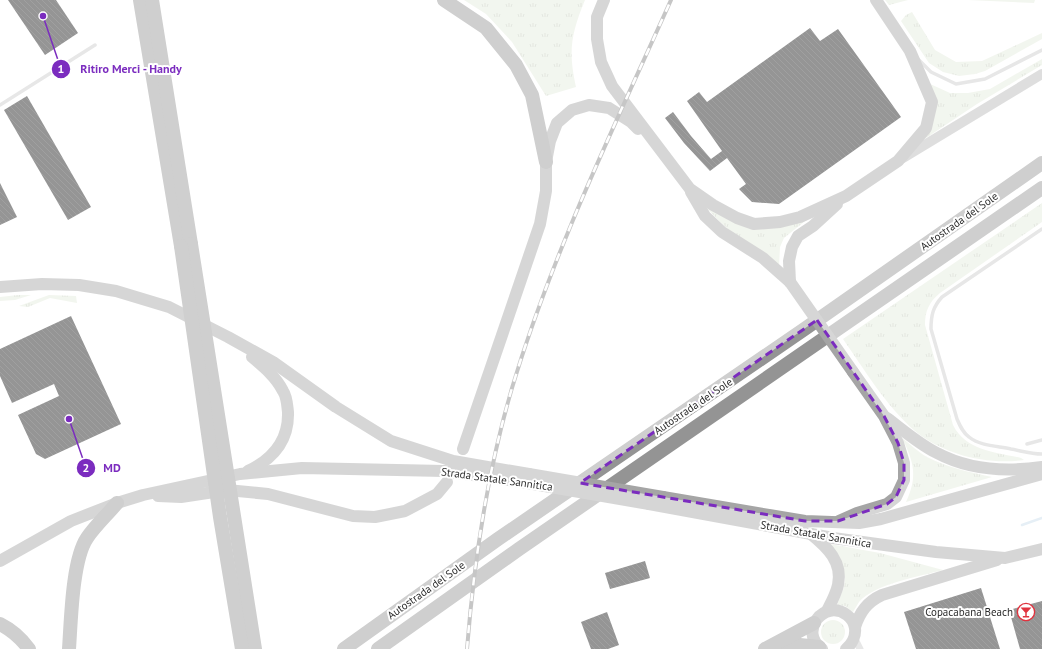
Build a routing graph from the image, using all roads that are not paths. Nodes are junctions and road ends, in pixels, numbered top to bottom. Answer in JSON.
{"nodes":[{"id":1,"x":140,"y":0,"type":"edge"},
{"id":2,"x":152,"y":0,"type":"edge"},
{"id":3,"x":444,"y":0,"type":"edge"},
{"id":4,"x":604,"y":0,"type":"edge"},
{"id":5,"x":876,"y":0,"type":"edge"},
{"id":6,"x":95,"y":45,"type":"dead end"},
{"id":7,"x":1042,"y":50,"type":"edge"},
{"id":8,"x":910,"y":51,"type":"junction"},
{"id":9,"x":1042,"y":74,"type":"edge"},
{"id":10,"x":0,"y":105,"type":"edge"},
{"id":11,"x":658,"y":148,"type":"junction"},
{"id":12,"x":898,"y":161,"type":"junction"},
{"id":13,"x":546,"y":162,"type":"junction"},
{"id":14,"x":1042,"y":163,"type":"edge"},
{"id":15,"x":1042,"y":188,"type":"edge"},
{"id":16,"x":690,"y":189,"type":"junction"},
{"id":17,"x":846,"y":196,"type":"junction"},
{"id":18,"x":1042,"y":229,"type":"edge"},
{"id":19,"x":186,"y":245,"type":"junction"},
{"id":20,"x":790,"y":282,"type":"junction"},
{"id":21,"x":2,"y":286,"type":"edge"},
{"id":22,"x":228,"y":337,"type":"junction"},
{"id":23,"x":884,"y":416,"type":"junction"},
{"id":24,"x":1042,"y":440,"type":"edge"},
{"id":25,"x":1027,"y":444,"type":"dead end"},
{"id":26,"x":463,"y":449,"type":"dead end"},
{"id":27,"x":1042,"y":454,"type":"edge"},
{"id":28,"x":1042,"y":467,"type":"edge"},
{"id":29,"x":240,"y":474,"type":"junction"},
{"id":30,"x":1042,"y":474,"type":"edge"},
{"id":31,"x":447,"y":482,"type":"dead end"},
{"id":32,"x":143,"y":495,"type":"junction"},
{"id":33,"x":117,"y":503,"type":"junction"},
{"id":34,"x":838,"y":521,"type":"junction"},
{"id":35,"x":810,"y":533,"type":"junction"},
{"id":36,"x":1042,"y":549,"type":"edge"},
{"id":37,"x":1005,"y":558,"type":"junction"},
{"id":38,"x":0,"y":561,"type":"edge"},
{"id":39,"x":827,"y":611,"type":"junction"},
{"id":40,"x":814,"y":623,"type":"junction"},
{"id":41,"x":0,"y":624,"type":"edge"},
{"id":42,"x":854,"y":632,"type":"junction"},
{"id":43,"x":769,"y":647,"type":"edge"},
{"id":44,"x":821,"y":648,"type":"edge"},
{"id":45,"x":29,"y":649,"type":"edge"},
{"id":46,"x":69,"y":649,"type":"edge"},
{"id":47,"x":242,"y":649,"type":"edge"},
{"id":48,"x":255,"y":649,"type":"edge"},
{"id":49,"x":344,"y":649,"type":"edge"},
{"id":50,"x":378,"y":649,"type":"edge"},
{"id":51,"x":846,"y":649,"type":"edge"},
{"id":52,"x":860,"y":649,"type":"edge"}],
"edges":[{"from":1,"to":19,"type":"highway"},
{"from":2,"to":19,"type":"highway"},
{"from":3,"to":13,"type":"highway"},
{"from":4,"to":11,"type":"main road"},
{"from":5,"to":8,"type":"main road"},
{"from":6,"to":10,"type":"lane"},
{"from":7,"to":8,"type":"lane"},
{"from":8,"to":12,"type":"main road"},
{"from":9,"to":12,"type":"street"},
{"from":11,"to":13,"type":"main road"},
{"from":11,"to":16,"type":"main road"},
{"from":12,"to":17,"type":"main road"},
{"from":13,"to":26,"type":"main road"},
{"from":14,"to":49,"type":"highway","name":"Autostrada del Sole"},
{"from":15,"to":50,"type":"highway","name":"Autostrada del Sole"},
{"from":16,"to":17,"type":"main road"},
{"from":16,"to":20,"type":"main road","name":"Strada Statale Sannitica"},
{"from":17,"to":20,"type":"main road"},
{"from":18,"to":27,"type":"lane"},
{"from":19,"to":47,"type":"highway","bridge":true},
{"from":19,"to":48,"type":"highway","bridge":true},
{"from":20,"to":23,"type":"main road","name":"Strada Statale Sannitica","bridge":true},
{"from":21,"to":22,"type":"main road"},
{"from":22,"to":29,"type":"main road"},
{"from":22,"to":34,"type":"main road","name":"Strada Statale Sannitica","bridge":true},
{"from":23,"to":28,"type":"main road","name":"Strada Statale Sannitica"},
{"from":23,"to":34,"type":"main road","name":"Strada Statale Sannitica"},
{"from":24,"to":25,"type":"lane"},
{"from":29,"to":32,"type":"main road","name":"Strada Statale Sannitica"},
{"from":29,"to":35,"type":"main road","name":"Strada Statale Sannitica","bridge":true},
{"from":30,"to":34,"type":"main road","name":"Strada Statale Sannitica"},
{"from":31,"to":32,"type":"main road"},
{"from":32,"to":33,"type":"main road","name":"Strada Statale Sannitica"},
{"from":33,"to":38,"type":"main road","name":"Strada Statale Sannitica"},
{"from":33,"to":46,"type":"highway"},
{"from":35,"to":37,"type":"main road","name":"Strada Statale Sannitica"},
{"from":35,"to":39,"type":"main road"},
{"from":36,"to":37,"type":"main road","name":"Strada Statale Sannitica"},
{"from":37,"to":42,"type":"main road","name":"Strada Statale Sannitica"},
{"from":39,"to":40,"type":"main road"},
{"from":39,"to":42,"type":"main road"},
{"from":40,"to":43,"type":"highway"},
{"from":40,"to":44,"type":"main road"},
{"from":41,"to":45,"type":"highway"},
{"from":42,"to":51,"type":"main road","name":"Strada Statale Sannitica"},
{"from":42,"to":52,"type":"street"},
{"from":43,"to":44,"type":"highway"}]}
